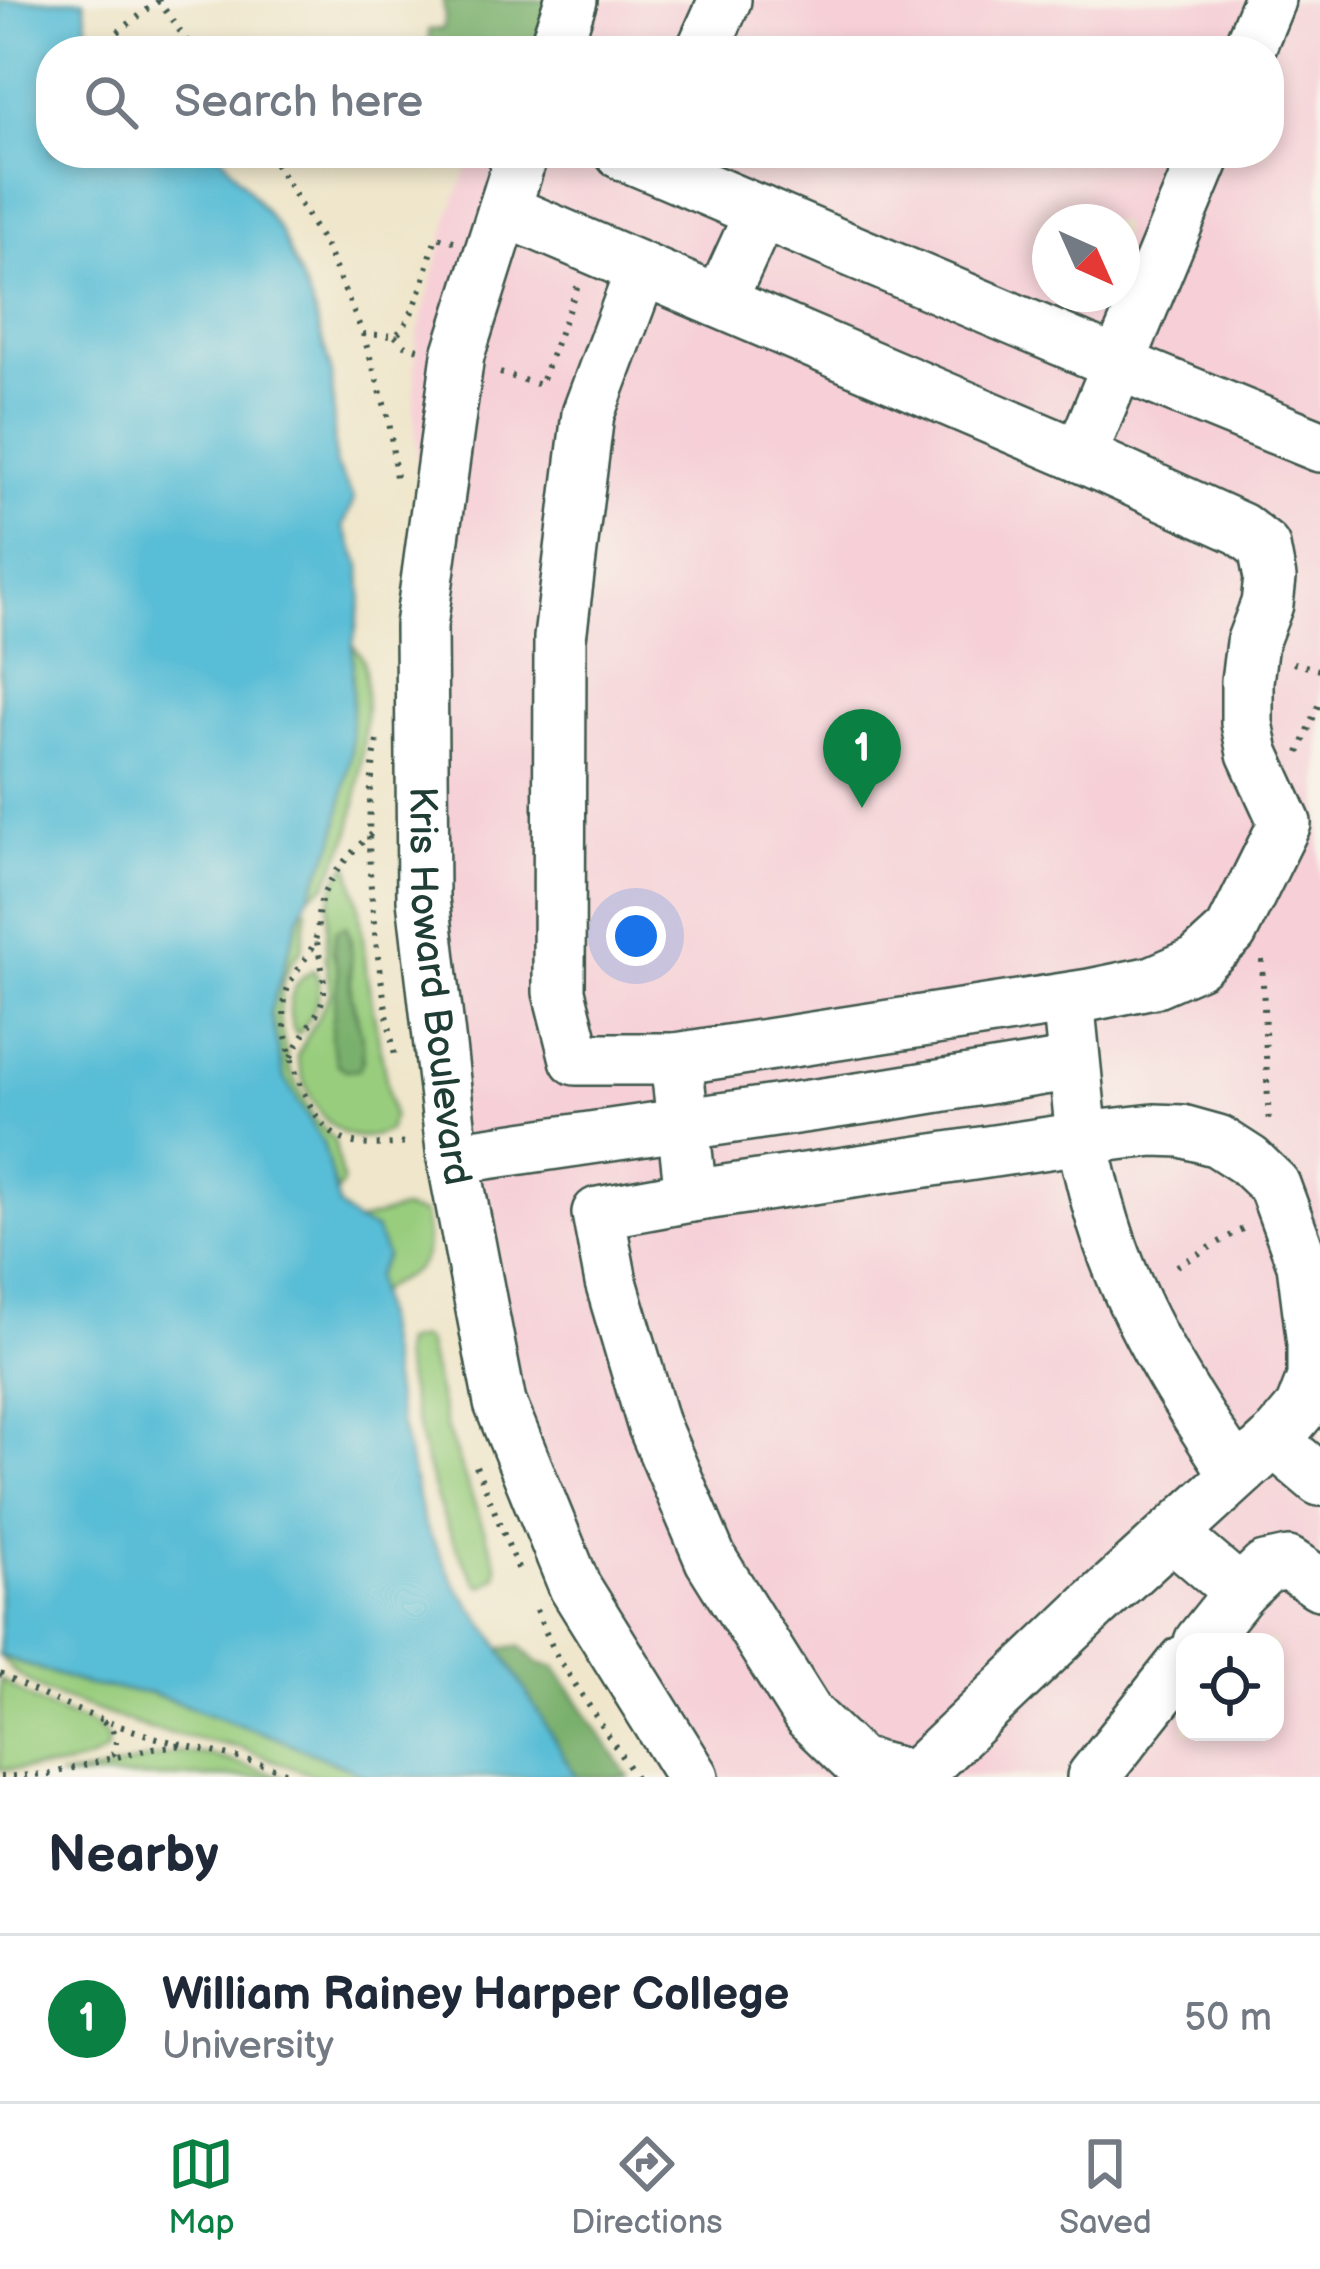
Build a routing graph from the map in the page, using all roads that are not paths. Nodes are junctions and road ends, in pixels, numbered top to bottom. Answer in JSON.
{"nodes":[{"id":1,"x":571,"y":0,"type":"edge"},
{"id":2,"x":725,"y":0,"type":"edge"},
{"id":3,"x":1269,"y":0,"type":"edge"},
{"id":4,"x":559,"y":36,"type":"edge"},
{"id":5,"x":709,"y":36,"type":"edge"},
{"id":6,"x":1254,"y":36,"type":"edge"},
{"id":7,"x":517,"y":168,"type":"edge"},
{"id":8,"x":666,"y":168,"type":"edge"},
{"id":9,"x":1200,"y":168,"type":"edge"},
{"id":10,"x":761,"y":212,"type":"junction"},
{"id":11,"x":498,"y":230,"type":"junction"},
{"id":12,"x":642,"y":269,"type":"junction"},
{"id":13,"x":720,"y":302,"type":"junction"},
{"id":14,"x":1119,"y":364,"type":"junction"},
{"id":15,"x":1320,"y":446,"type":"edge"},
{"id":16,"x":1080,"y":456,"type":"junction"},
{"id":17,"x":1301,"y":841,"type":"edge"},
{"id":18,"x":1068,"y":999,"type":"junction"},
{"id":19,"x":676,"y":1059,"type":"junction"},
{"id":20,"x":1073,"y":1064,"type":"junction"},
{"id":21,"x":683,"y":1124,"type":"junction"},
{"id":22,"x":1082,"y":1138,"type":"junction"},
{"id":23,"x":434,"y":1150,"type":"junction"},
{"id":24,"x":691,"y":1196,"type":"junction"},
{"id":25,"x":1274,"y":1441,"type":"junction"},
{"id":26,"x":1235,"y":1474,"type":"junction"},
{"id":27,"x":1320,"y":1480,"type":"edge"},
{"id":28,"x":1172,"y":1534,"type":"junction"},
{"id":29,"x":1320,"y":1584,"type":"edge"},
{"id":30,"x":1240,"y":1592,"type":"junction"},
{"id":31,"x":1207,"y":1633,"type":"edge"},
{"id":32,"x":1176,"y":1672,"type":"edge"},
{"id":33,"x":693,"y":1777,"type":"edge"},
{"id":34,"x":914,"y":1777,"type":"edge"},
{"id":35,"x":1093,"y":1777,"type":"edge"}],
"edges":[{"from":1,"to":4,"type":"lane"},
{"from":2,"to":5,"type":"lane"},
{"from":3,"to":6,"type":"lane"},
{"from":7,"to":11,"type":"lane","name":"Kris Howard Boulevard"},
{"from":8,"to":10,"type":"lane"},
{"from":9,"to":14,"type":"lane"},
{"from":10,"to":13,"type":"lane"},
{"from":10,"to":14,"type":"lane"},
{"from":11,"to":12,"type":"lane"},
{"from":11,"to":23,"type":"lane","name":"Kris Howard Boulevard"},
{"from":12,"to":13,"type":"lane"},
{"from":12,"to":19,"type":"lane"},
{"from":13,"to":16,"type":"lane"},
{"from":14,"to":15,"type":"lane"},
{"from":14,"to":16,"type":"lane"},
{"from":16,"to":17,"type":"lane"},
{"from":17,"to":18,"type":"lane"},
{"from":18,"to":19,"type":"lane"},
{"from":18,"to":20,"type":"lane"},
{"from":19,"to":21,"type":"lane"},
{"from":20,"to":21,"type":"lane"},
{"from":20,"to":22,"type":"lane"},
{"from":21,"to":23,"type":"lane"},
{"from":21,"to":24,"type":"lane"},
{"from":22,"to":24,"type":"lane"},
{"from":22,"to":25,"type":"lane"},
{"from":22,"to":26,"type":"lane"},
{"from":23,"to":33,"type":"lane","name":"Kris Howard Boulevard"},
{"from":24,"to":34,"type":"lane"},
{"from":25,"to":26,"type":"lane"},
{"from":25,"to":27,"type":"lane"},
{"from":26,"to":28,"type":"lane"},
{"from":28,"to":30,"type":"lane"},
{"from":28,"to":34,"type":"lane"},
{"from":29,"to":30,"type":"lane"},
{"from":30,"to":31,"type":"lane"},
{"from":32,"to":35,"type":"lane"}]}
